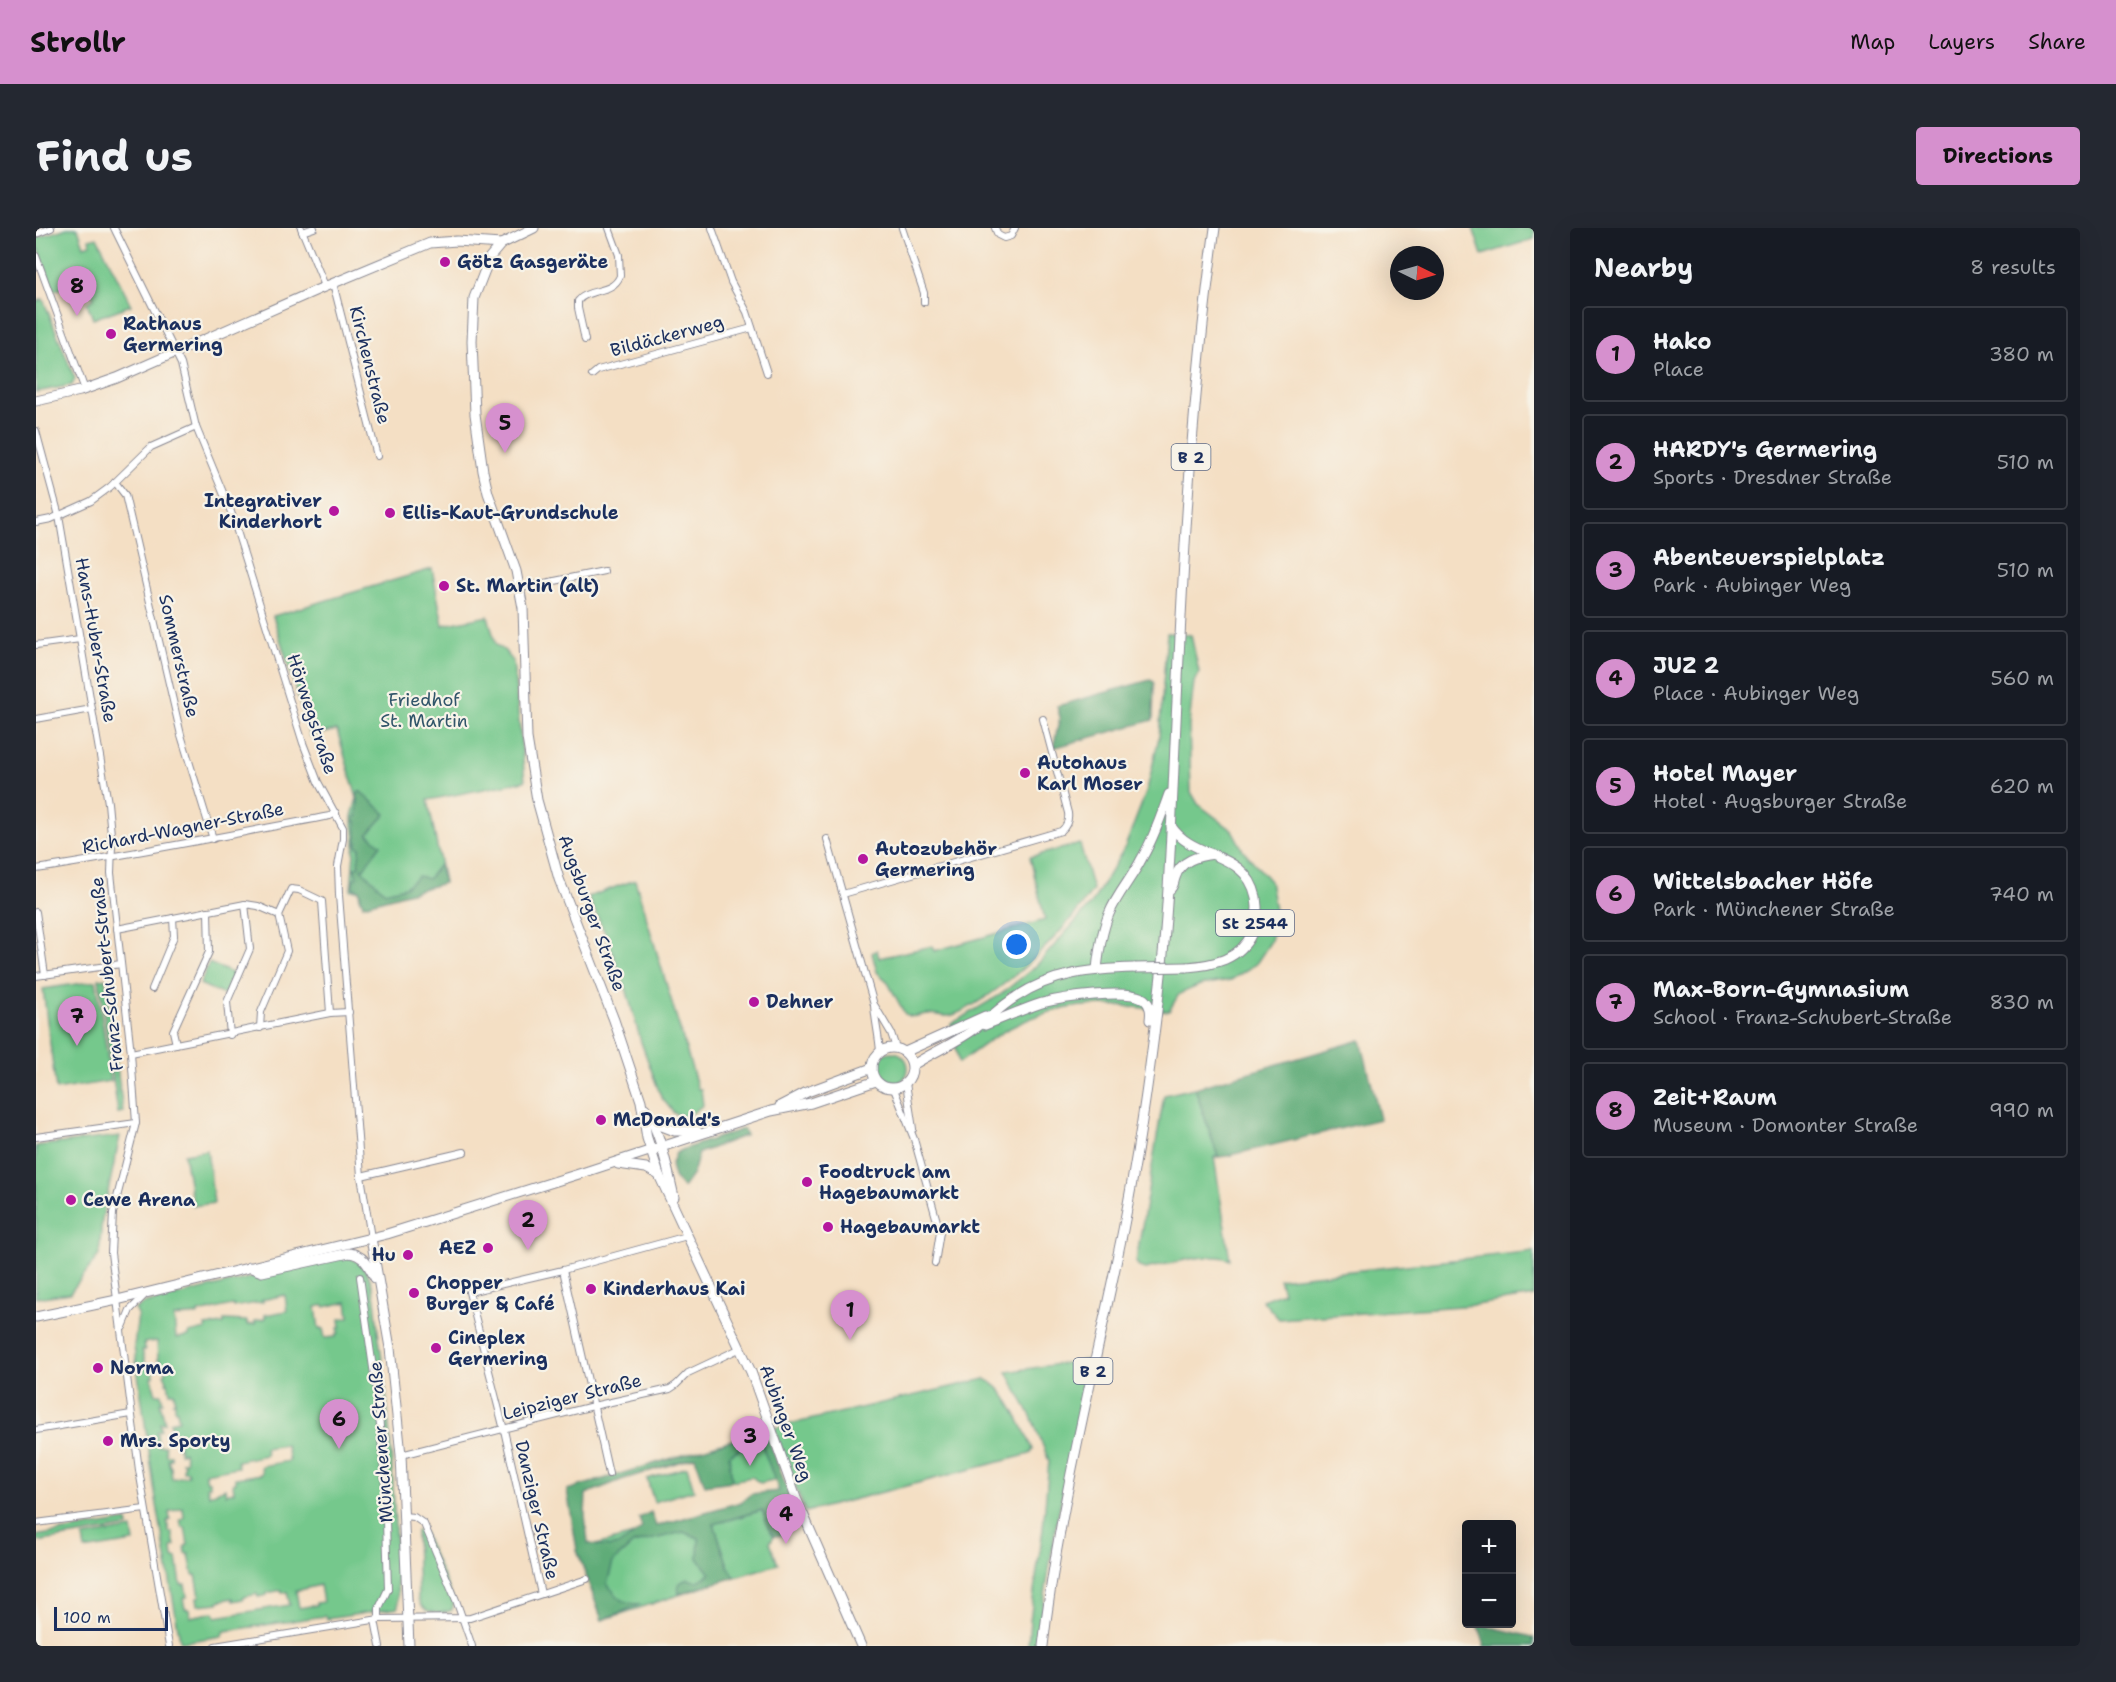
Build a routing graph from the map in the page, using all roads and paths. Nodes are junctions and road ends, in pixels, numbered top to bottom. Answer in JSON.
{"nodes":[{"id":1,"x":51,"y":228,"type":"edge"},
{"id":2,"x":114,"y":228,"type":"edge"},
{"id":3,"x":314,"y":228,"type":"edge"},
{"id":4,"x":534,"y":228,"type":"edge"},
{"id":5,"x":609,"y":228,"type":"edge"},
{"id":6,"x":712,"y":228,"type":"edge"},
{"id":7,"x":902,"y":228,"type":"edge"},
{"id":8,"x":995,"y":228,"type":"edge"},
{"id":9,"x":1015,"y":228,"type":"edge"},
{"id":10,"x":1215,"y":228,"type":"edge"},
{"id":11,"x":302,"y":230,"type":"edge"},
{"id":12,"x":36,"y":234,"type":"edge"},
{"id":13,"x":501,"y":244,"type":"junction"},
{"id":14,"x":36,"y":256,"type":"edge"},
{"id":15,"x":329,"y":284,"type":"junction"},
{"id":16,"x":924,"y":302,"type":"dead end"},
{"id":17,"x":753,"y":328,"type":"junction"},
{"id":18,"x":585,"y":340,"type":"dead end"},
{"id":19,"x":176,"y":352,"type":"junction"},
{"id":20,"x":767,"y":374,"type":"dead end"},
{"id":21,"x":592,"y":375,"type":"dead end"},
{"id":22,"x":85,"y":390,"type":"junction"},
{"id":23,"x":36,"y":401,"type":"edge"},
{"id":24,"x":196,"y":427,"type":"junction"},
{"id":25,"x":36,"y":431,"type":"edge"},
{"id":26,"x":377,"y":456,"type":"dead end"},
{"id":27,"x":115,"y":482,"type":"junction"},
{"id":28,"x":59,"y":516,"type":"junction"},
{"id":29,"x":36,"y":522,"type":"edge"},
{"id":30,"x":604,"y":571,"type":"dead end"},
{"id":31,"x":520,"y":588,"type":"junction"},
{"id":32,"x":80,"y":639,"type":"junction"},
{"id":33,"x":36,"y":645,"type":"edge"},
{"id":34,"x":92,"y":709,"type":"junction"},
{"id":35,"x":36,"y":719,"type":"edge"},
{"id":36,"x":1043,"y":719,"type":"dead end"},
{"id":37,"x":1173,"y":783,"type":"junction"},
{"id":38,"x":336,"y":813,"type":"junction"},
{"id":39,"x":1171,"y":826,"type":"junction"},
{"id":40,"x":213,"y":839,"type":"junction"},
{"id":41,"x":827,"y":839,"type":"dead end"},
{"id":42,"x":1214,"y":854,"type":"junction"},
{"id":43,"x":112,"y":858,"type":"junction"},
{"id":44,"x":36,"y":869,"type":"edge"},
{"id":45,"x":1167,"y":892,"type":"junction"},
{"id":46,"x":843,"y":894,"type":"junction"},
{"id":47,"x":244,"y":904,"type":"junction"},
{"id":48,"x":208,"y":910,"type":"junction"},
{"id":49,"x":36,"y":912,"type":"edge"},
{"id":50,"x":279,"y":915,"type":"junction"},
{"id":51,"x":173,"y":918,"type":"junction"},
{"id":52,"x":117,"y":928,"type":"junction"},
{"id":53,"x":121,"y":964,"type":"junction"},
{"id":54,"x":1097,"y":969,"type":"junction"},
{"id":55,"x":45,"y":975,"type":"junction"},
{"id":56,"x":36,"y":976,"type":"edge"},
{"id":57,"x":152,"y":989,"type":"dead end"},
{"id":58,"x":874,"y":1005,"type":"junction"},
{"id":59,"x":349,"y":1012,"type":"junction"},
{"id":60,"x":996,"y":1012,"type":"junction"},
{"id":61,"x":330,"y":1013,"type":"junction"},
{"id":62,"x":260,"y":1028,"type":"junction"},
{"id":63,"x":975,"y":1029,"type":"junction"},
{"id":64,"x":1154,"y":1032,"type":"junction"},
{"id":65,"x":230,"y":1035,"type":"junction"},
{"id":66,"x":176,"y":1044,"type":"junction"},
{"id":67,"x":901,"y":1050,"type":"junction"},
{"id":68,"x":880,"y":1052,"type":"junction"},
{"id":69,"x":131,"y":1053,"type":"junction"},
{"id":70,"x":913,"y":1065,"type":"junction"},
{"id":71,"x":872,"y":1068,"type":"junction"},
{"id":72,"x":876,"y":1081,"type":"junction"},
{"id":73,"x":906,"y":1083,"type":"junction"},
{"id":74,"x":894,"y":1089,"type":"junction"},
{"id":75,"x":641,"y":1101,"type":"junction"},
{"id":76,"x":771,"y":1111,"type":"junction"},
{"id":77,"x":136,"y":1123,"type":"junction"},
{"id":78,"x":654,"y":1124,"type":"junction"},
{"id":79,"x":706,"y":1131,"type":"junction"},
{"id":80,"x":36,"y":1137,"type":"edge"},
{"id":81,"x":914,"y":1139,"type":"junction"},
{"id":82,"x":661,"y":1147,"type":"junction"},
{"id":83,"x":651,"y":1150,"type":"junction"},
{"id":84,"x":464,"y":1152,"type":"dead end"},
{"id":85,"x":614,"y":1163,"type":"junction"},
{"id":86,"x":659,"y":1175,"type":"junction"},
{"id":87,"x":361,"y":1176,"type":"junction"},
{"id":88,"x":677,"y":1212,"type":"junction"},
{"id":89,"x":687,"y":1236,"type":"junction"},
{"id":90,"x":371,"y":1238,"type":"junction"},
{"id":91,"x":935,"y":1263,"type":"dead end"},
{"id":92,"x":249,"y":1267,"type":"junction"},
{"id":93,"x":563,"y":1270,"type":"junction"},
{"id":94,"x":360,"y":1277,"type":"dead end"},
{"id":95,"x":148,"y":1292,"type":"junction"},
{"id":96,"x":381,"y":1292,"type":"junction"},
{"id":97,"x":117,"y":1300,"type":"junction"},
{"id":98,"x":36,"y":1317,"type":"edge"},
{"id":99,"x":122,"y":1337,"type":"junction"},
{"id":100,"x":741,"y":1348,"type":"junction"},
{"id":101,"x":593,"y":1406,"type":"junction"},
{"id":102,"x":131,"y":1414,"type":"junction"},
{"id":103,"x":36,"y":1430,"type":"edge"},
{"id":104,"x":504,"y":1430,"type":"junction"},
{"id":105,"x":401,"y":1455,"type":"junction"},
{"id":106,"x":609,"y":1474,"type":"dead end"},
{"id":107,"x":144,"y":1509,"type":"junction"},
{"id":108,"x":403,"y":1516,"type":"junction"},
{"id":109,"x":36,"y":1524,"type":"edge"},
{"id":110,"x":587,"y":1580,"type":"dead end"},
{"id":111,"x":541,"y":1594,"type":"junction"},
{"id":112,"x":408,"y":1618,"type":"junction"},
{"id":113,"x":463,"y":1618,"type":"junction"},
{"id":114,"x":377,"y":1619,"type":"junction"},
{"id":115,"x":169,"y":1646,"type":"edge"},
{"id":116,"x":216,"y":1646,"type":"edge"},
{"id":117,"x":380,"y":1646,"type":"edge"},
{"id":118,"x":409,"y":1646,"type":"edge"},
{"id":119,"x":472,"y":1646,"type":"edge"},
{"id":120,"x":861,"y":1646,"type":"edge"},
{"id":121,"x":1043,"y":1646,"type":"edge"}],
"edges":[{"from":1,"to":12,"type":"street"},
{"from":2,"to":19,"type":"street","name":"Hörwegstraße"},
{"from":3,"to":11,"type":"street"},
{"from":4,"to":13,"type":"main road"},
{"from":5,"to":18,"type":"street"},
{"from":6,"to":17,"type":"street"},
{"from":7,"to":16,"type":"street"},
{"from":8,"to":9,"type":"street"},
{"from":10,"to":37,"type":"main road","number":"B 2"},
{"from":11,"to":15,"type":"street","name":"Kirchenstraße"},
{"from":13,"to":15,"type":"main road"},
{"from":13,"to":31,"type":"main road","name":"Augsburger Straße"},
{"from":14,"to":22,"type":"street"},
{"from":15,"to":19,"type":"main road"},
{"from":15,"to":26,"type":"street","name":"Kirchenstraße"},
{"from":17,"to":20,"type":"street"},
{"from":17,"to":21,"type":"street","name":"Bildäckerweg"},
{"from":19,"to":22,"type":"main road"},
{"from":19,"to":24,"type":"street","name":"Hörwegstraße"},
{"from":22,"to":23,"type":"main road"},
{"from":24,"to":27,"type":"street"},
{"from":24,"to":38,"type":"street","name":"Hörwegstraße"},
{"from":25,"to":28,"type":"street","name":"Hans-Huber-Straße"},
{"from":27,"to":28,"type":"street"},
{"from":27,"to":40,"type":"street","name":"Sommerstraße"},
{"from":28,"to":29,"type":"street"},
{"from":28,"to":32,"type":"street","name":"Hans-Huber-Straße"},
{"from":30,"to":31,"type":"street"},
{"from":31,"to":75,"type":"main road","name":"Augsburger Straße"},
{"from":32,"to":33,"type":"street"},
{"from":32,"to":34,"type":"street","name":"Hans-Huber-Straße"},
{"from":34,"to":35,"type":"street"},
{"from":34,"to":43,"type":"street","name":"Hans-Huber-Straße"},
{"from":36,"to":46,"type":"street"},
{"from":37,"to":39,"type":"main road","number":"B 2"},
{"from":37,"to":54,"type":"main road"},
{"from":38,"to":40,"type":"street","name":"Richard-Wagner-Straße"},
{"from":38,"to":59,"type":"street","name":"Hörwegstraße"},
{"from":39,"to":42,"type":"main road"},
{"from":39,"to":45,"type":"main road","number":"B 2"},
{"from":40,"to":43,"type":"street","name":"Richard-Wagner-Straße"},
{"from":41,"to":46,"type":"street"},
{"from":42,"to":45,"type":"main road"},
{"from":42,"to":54,"type":"main road","number":"St 2544","bridge":true},
{"from":43,"to":44,"type":"street","name":"Richard-Wagner-Straße"},
{"from":43,"to":52,"type":"street","name":"Franz-Schubert-Straße"},
{"from":45,"to":64,"type":"main road","number":"B 2"},
{"from":46,"to":58,"type":"street"},
{"from":47,"to":48,"type":"street"},
{"from":47,"to":50,"type":"street"},
{"from":47,"to":65,"type":"street"},
{"from":48,"to":51,"type":"street"},
{"from":48,"to":66,"type":"street"},
{"from":49,"to":55,"type":"street"},
{"from":50,"to":61,"type":"street"},
{"from":50,"to":62,"type":"street"},
{"from":51,"to":52,"type":"street"},
{"from":51,"to":57,"type":"street"},
{"from":52,"to":53,"type":"street","name":"Franz-Schubert-Straße"},
{"from":53,"to":55,"type":"street"},
{"from":53,"to":69,"type":"street","name":"Franz-Schubert-Straße"},
{"from":54,"to":60,"type":"main road","number":"St 2544"},
{"from":55,"to":56,"type":"street"},
{"from":58,"to":67,"type":"street"},
{"from":58,"to":68,"type":"street"},
{"from":59,"to":61,"type":"street"},
{"from":59,"to":87,"type":"street","name":"Hörwegstraße"},
{"from":60,"to":63,"type":"main road","number":"St 2544"},
{"from":60,"to":67,"type":"main road","number":"St 2544"},
{"from":61,"to":62,"type":"street"},
{"from":62,"to":65,"type":"street"},
{"from":63,"to":64,"type":"main road"},
{"from":63,"to":70,"type":"main road","number":"St 2544"},
{"from":64,"to":121,"type":"main road","number":"B 2"},
{"from":65,"to":66,"type":"street"},
{"from":66,"to":69,"type":"street"},
{"from":67,"to":68,"type":"main road","number":"St 2544"},
{"from":67,"to":70,"type":"main road"},
{"from":68,"to":71,"type":"main road"},
{"from":69,"to":77,"type":"street","name":"Franz-Schubert-Straße"},
{"from":70,"to":73,"type":"main road"},
{"from":71,"to":72,"type":"main road"},
{"from":71,"to":76,"type":"main road"},
{"from":72,"to":74,"type":"main road"},
{"from":72,"to":76,"type":"main road"},
{"from":73,"to":74,"type":"main road"},
{"from":73,"to":81,"type":"street"},
{"from":74,"to":81,"type":"street"},
{"from":75,"to":78,"type":"main road","name":"Augsburger Straße"},
{"from":75,"to":83,"type":"main road","name":"Augsburger Straße"},
{"from":76,"to":79,"type":"main road"},
{"from":77,"to":80,"type":"street"},
{"from":77,"to":97,"type":"street","name":"Franz-Schubert-Straße"},
{"from":78,"to":79,"type":"main road"},
{"from":78,"to":82,"type":"main road","name":"Augsburger Straße"},
{"from":79,"to":82,"type":"main road"},
{"from":81,"to":91,"type":"street"},
{"from":82,"to":83,"type":"main road"},
{"from":82,"to":88,"type":"main road","name":"Aubinger Weg"},
{"from":83,"to":85,"type":"main road"},
{"from":83,"to":86,"type":"main road","name":"Aubinger Weg"},
{"from":84,"to":87,"type":"street"},
{"from":85,"to":86,"type":"main road"},
{"from":85,"to":90,"type":"main road"},
{"from":86,"to":88,"type":"main road","name":"Aubinger Weg"},
{"from":87,"to":90,"type":"street","name":"Hörwegstraße"},
{"from":88,"to":89,"type":"main road","name":"Aubinger Weg"},
{"from":89,"to":93,"type":"street"},
{"from":89,"to":100,"type":"main road","name":"Aubinger Weg"},
{"from":90,"to":92,"type":"main road"},
{"from":90,"to":96,"type":"main road","name":"Münchener Straße"},
{"from":92,"to":95,"type":"main road"},
{"from":92,"to":96,"type":"main road"},
{"from":93,"to":101,"type":"street"},
{"from":93,"to":104,"type":"street","name":"Danziger Straße"},
{"from":94,"to":114,"type":"street","name":"Münchener Straße"},
{"from":95,"to":97,"type":"main road"},
{"from":95,"to":99,"type":"street"},
{"from":96,"to":105,"type":"main road","name":"Münchener Straße"},
{"from":97,"to":98,"type":"main road"},
{"from":97,"to":99,"type":"street","name":"Franz-Schubert-Straße"},
{"from":99,"to":102,"type":"street","name":"Franz-Schubert-Straße"},
{"from":100,"to":101,"type":"street","name":"Leipziger Straße"},
{"from":100,"to":120,"type":"main road","name":"Aubinger Weg"},
{"from":101,"to":104,"type":"street","name":"Leipziger Straße"},
{"from":101,"to":106,"type":"street"},
{"from":102,"to":103,"type":"street"},
{"from":102,"to":107,"type":"street","name":"Franz-Schubert-Straße"},
{"from":104,"to":105,"type":"street","name":"Leipziger Straße"},
{"from":104,"to":111,"type":"street","name":"Danziger Straße"},
{"from":105,"to":108,"type":"main road","name":"Münchener Straße"},
{"from":107,"to":109,"type":"street"},
{"from":107,"to":115,"type":"street","name":"Franz-Schubert-Straße"},
{"from":108,"to":112,"type":"main road","name":"Münchener Straße"},
{"from":108,"to":113,"type":"street"},
{"from":110,"to":111,"type":"street"},
{"from":111,"to":113,"type":"street"},
{"from":112,"to":113,"type":"street"},
{"from":112,"to":114,"type":"street"},
{"from":112,"to":118,"type":"main road","name":"Münchener Straße"},
{"from":113,"to":119,"type":"street"},
{"from":114,"to":116,"type":"street"},
{"from":114,"to":117,"type":"street"}]}
